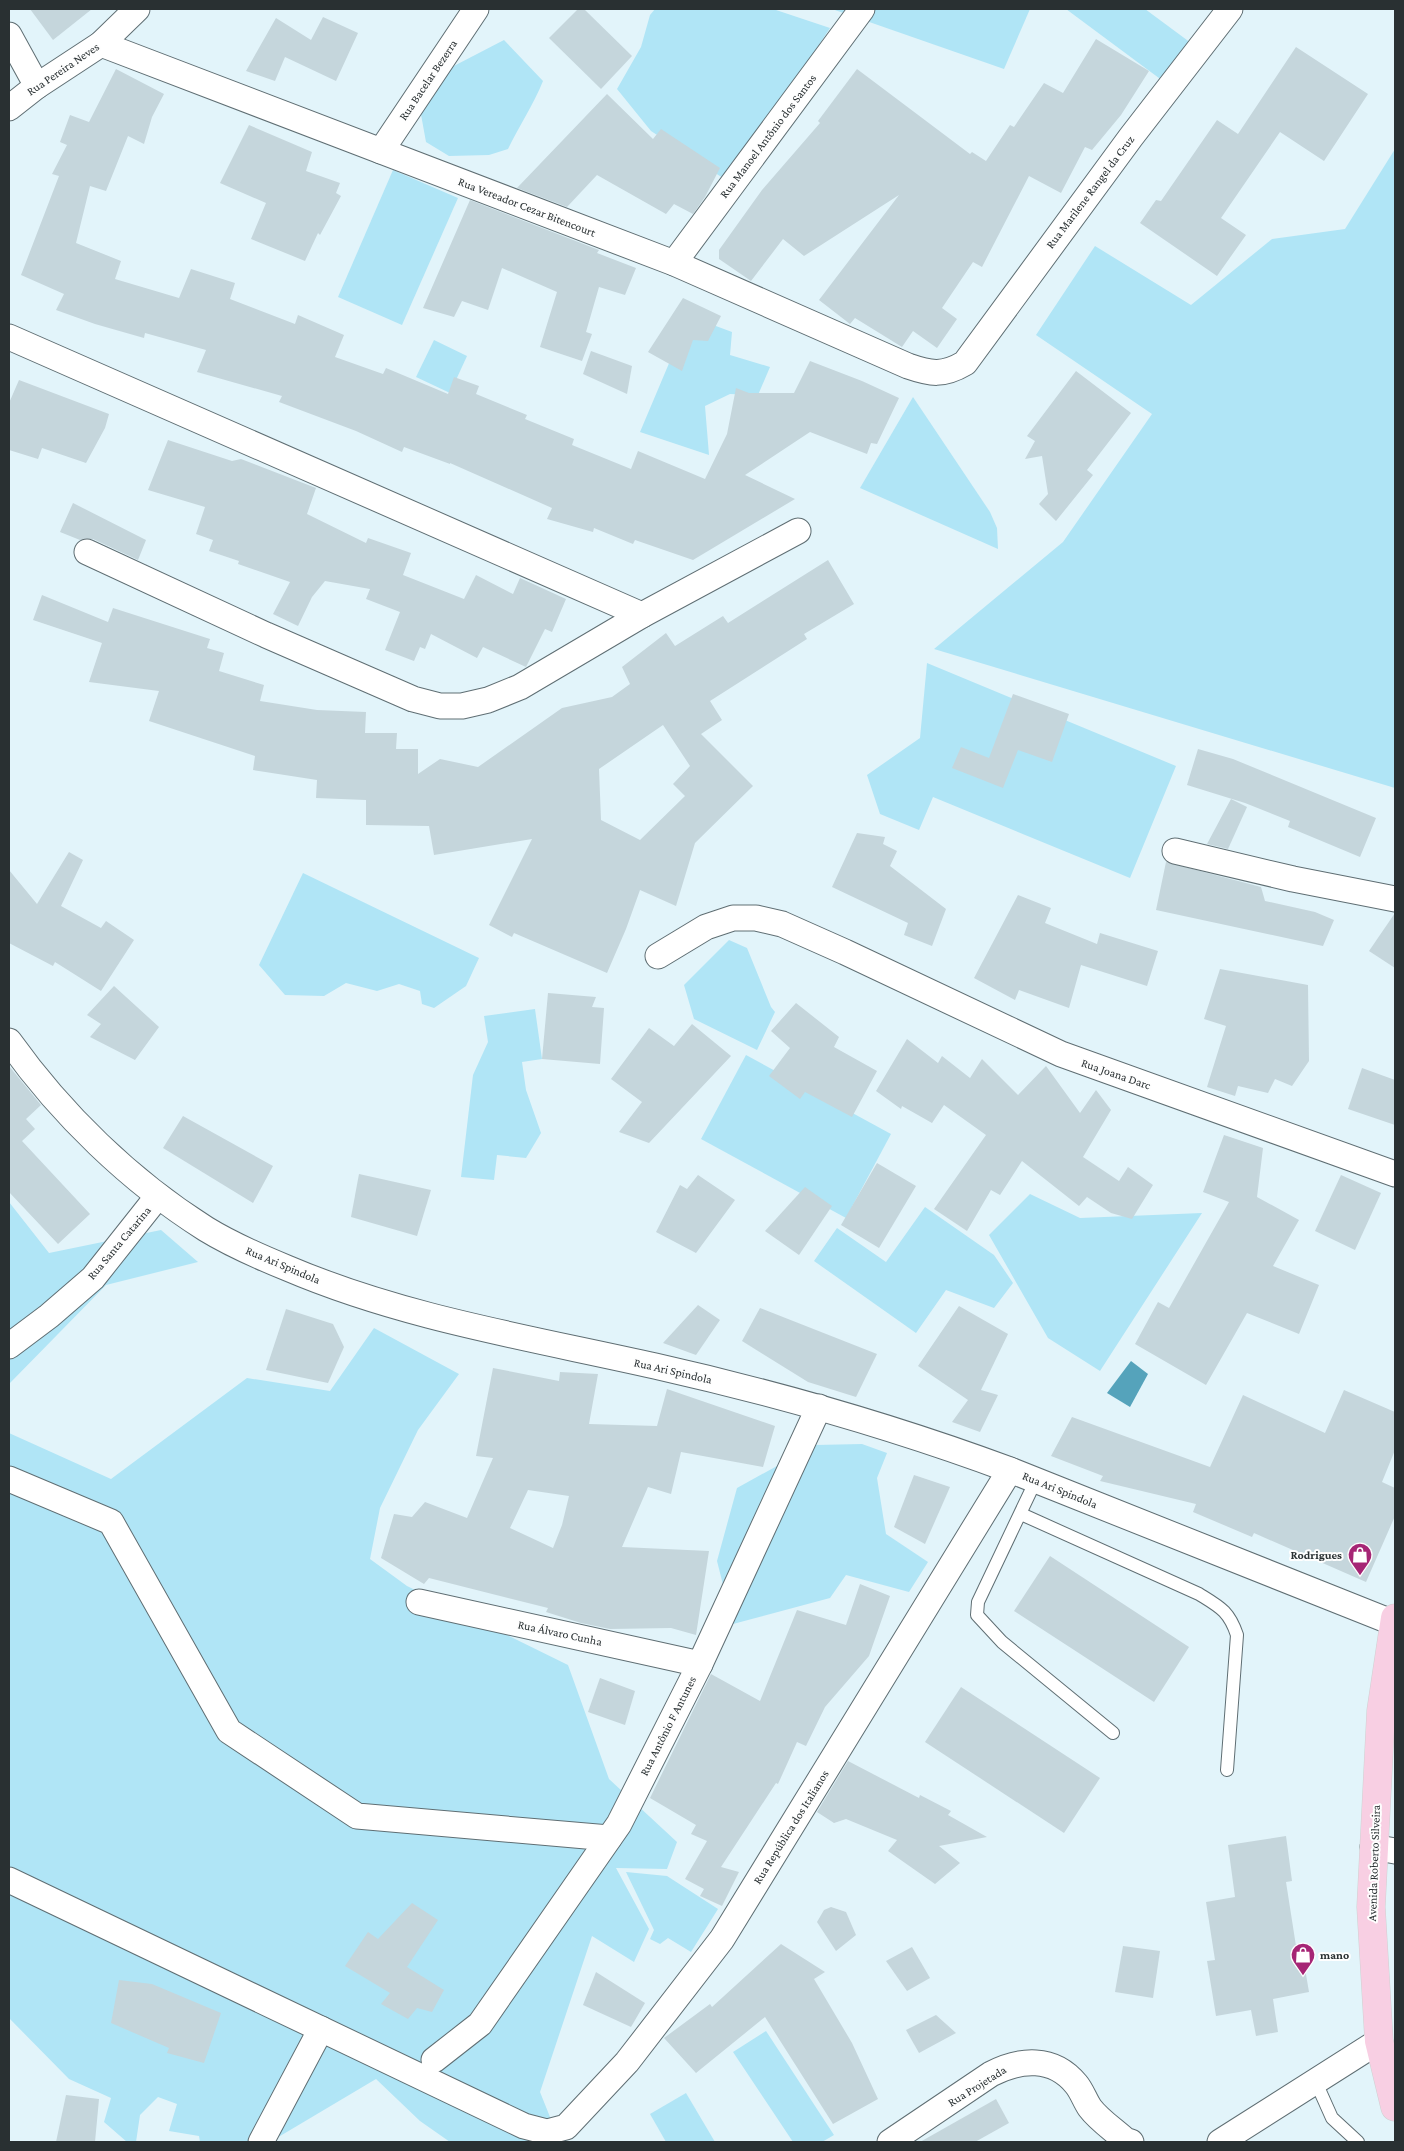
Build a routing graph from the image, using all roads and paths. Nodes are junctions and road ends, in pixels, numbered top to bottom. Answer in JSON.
{"nodes":[{"id":1,"x":138,"y":9,"type":"edge"},
{"id":2,"x":476,"y":9,"type":"edge"},
{"id":3,"x":862,"y":9,"type":"edge"},
{"id":4,"x":1230,"y":9,"type":"edge"},
{"id":5,"x":9,"y":35,"type":"edge"},
{"id":6,"x":101,"y":44,"type":"junction"},
{"id":7,"x":37,"y":86,"type":"junction"},
{"id":8,"x":9,"y":108,"type":"edge"},
{"id":9,"x":381,"y":151,"type":"junction"},
{"id":10,"x":674,"y":263,"type":"junction"},
{"id":11,"x":9,"y":337,"type":"edge"},
{"id":12,"x":950,"y":372,"type":"joint"},
{"id":13,"x":798,"y":531,"type":"dead end"},
{"id":14,"x":87,"y":552,"type":"dead end"},
{"id":15,"x":642,"y":615,"type":"junction"},
{"id":16,"x":1175,"y":851,"type":"dead end"},
{"id":17,"x":1395,"y":899,"type":"edge"},
{"id":18,"x":658,"y":956,"type":"dead end"},
{"id":19,"x":9,"y":1041,"type":"edge"},
{"id":20,"x":1395,"y":1174,"type":"edge"},
{"id":21,"x":158,"y":1196,"type":"junction"},
{"id":22,"x":9,"y":1346,"type":"edge"},
{"id":23,"x":819,"y":1407,"type":"junction"},
{"id":24,"x":1010,"y":1470,"type":"junction"},
{"id":25,"x":9,"y":1479,"type":"edge"},
{"id":26,"x":1036,"y":1480,"type":"junction"},
{"id":27,"x":1021,"y":1514,"type":"junction"},
{"id":28,"x":419,"y":1602,"type":"dead end"},
{"id":29,"x":1394,"y":1620,"type":"edge"},
{"id":30,"x":700,"y":1664,"type":"junction"},
{"id":31,"x":1113,"y":1733,"type":"dead end"},
{"id":32,"x":1227,"y":1770,"type":"dead end"},
{"id":33,"x":609,"y":1838,"type":"junction"},
{"id":34,"x":1384,"y":1849,"type":"edge"},
{"id":35,"x":9,"y":1880,"type":"edge"},
{"id":36,"x":321,"y":2029,"type":"junction"},
{"id":37,"x":1379,"y":2041,"type":"junction"},
{"id":38,"x":434,"y":2060,"type":"dead end"},
{"id":39,"x":1315,"y":2080,"type":"junction"},
{"id":40,"x":1395,"y":2107,"type":"edge"},
{"id":41,"x":261,"y":2142,"type":"edge"},
{"id":42,"x":890,"y":2142,"type":"edge"},
{"id":43,"x":1131,"y":2142,"type":"edge"},
{"id":44,"x":1220,"y":2142,"type":"edge"},
{"id":45,"x":1358,"y":2142,"type":"edge"}],
"edges":[{"from":1,"to":6,"type":"street","name":"Rua Pereira Neves"},
{"from":2,"to":9,"type":"street","name":"Rua Bacelar Bezerra"},
{"from":3,"to":10,"type":"street","name":"Rua Manoel Antônio dos Santos"},
{"from":4,"to":12,"type":"street","name":"Rua Marilene Rangel da Cruz"},
{"from":5,"to":7,"type":"street"},
{"from":6,"to":7,"type":"street","name":"Rua Pereira Neves"},
{"from":6,"to":9,"type":"street","name":"Rua Vereador Cezar Bitencourt"},
{"from":7,"to":8,"type":"street","name":"Rua Pereira Neves"},
{"from":9,"to":10,"type":"street","name":"Rua Vereador Cezar Bitencourt"},
{"from":10,"to":12,"type":"street","name":"Rua Vereador Cezar Bitencourt"},
{"from":11,"to":15,"type":"street"},
{"from":13,"to":15,"type":"street"},
{"from":14,"to":15,"type":"street"},
{"from":16,"to":17,"type":"street"},
{"from":18,"to":20,"type":"street","name":"Rua Joana Darc"},
{"from":19,"to":21,"type":"street","name":"Rua Ari Spindola"},
{"from":21,"to":22,"type":"street","name":"Rua Santa Catarina"},
{"from":21,"to":23,"type":"street","name":"Rua Ari Spindola"},
{"from":23,"to":24,"type":"street","name":"Rua Ari Spindola"},
{"from":23,"to":30,"type":"street","name":"Rua Antônio F Antunes"},
{"from":24,"to":26,"type":"street","name":"Rua Ari Spindola"},
{"from":24,"to":36,"type":"street","name":"Rua República dos Italianos"},
{"from":25,"to":33,"type":"street"},
{"from":26,"to":27,"type":"lane"},
{"from":26,"to":29,"type":"street","name":"Rua Ari Spindola"},
{"from":27,"to":31,"type":"lane"},
{"from":27,"to":32,"type":"lane"},
{"from":28,"to":30,"type":"street","name":"Rua Álvaro Cunha"},
{"from":29,"to":34,"type":"main road","name":"Avenida Roberto Silveira"},
{"from":30,"to":33,"type":"street","name":"Rua Antônio F Antunes"},
{"from":33,"to":38,"type":"street","name":"Rua Antônio F Antunes"},
{"from":34,"to":37,"type":"main road","name":"Avenida Roberto Silveira"},
{"from":35,"to":36,"type":"street","name":"Rua República dos Italianos"},
{"from":36,"to":41,"type":"street"},
{"from":37,"to":39,"type":"street"},
{"from":37,"to":40,"type":"main road","name":"Avenida Roberto Silveira"},
{"from":39,"to":44,"type":"street"},
{"from":39,"to":45,"type":"lane"},
{"from":42,"to":43,"type":"street","name":"Rua Projetada"}]}
